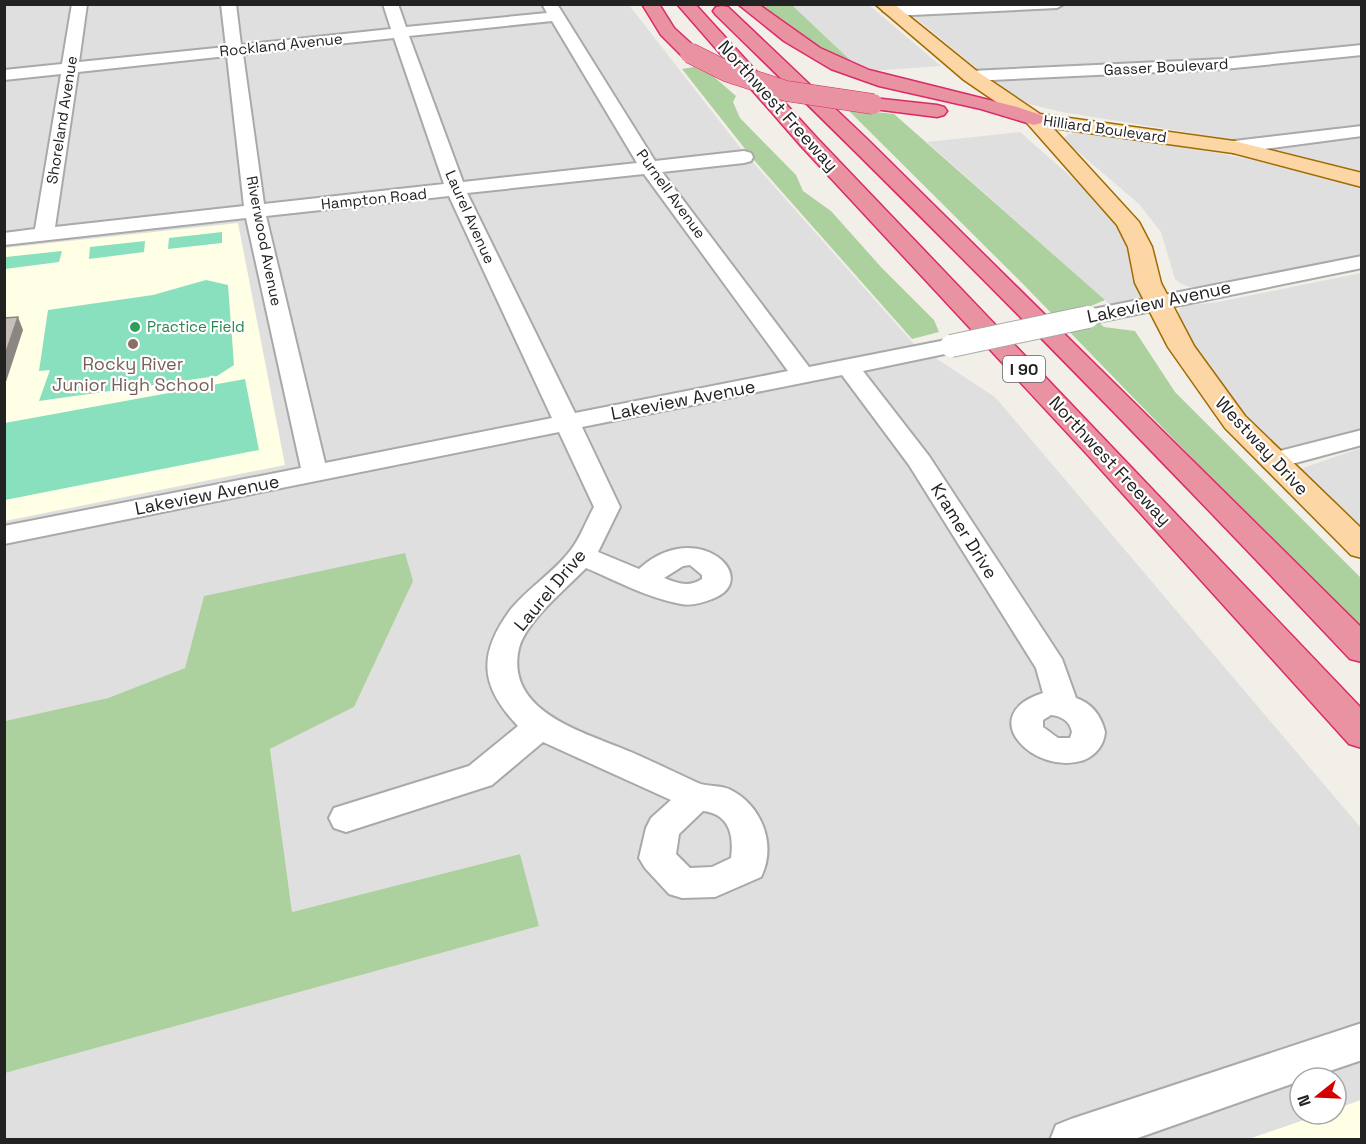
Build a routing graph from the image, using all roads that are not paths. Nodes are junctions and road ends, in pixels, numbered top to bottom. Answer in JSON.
{"nodes":[{"id":1,"x":80,"y":4,"type":"edge"},
{"id":2,"x":228,"y":4,"type":"edge"},
{"id":3,"x":390,"y":4,"type":"edge"},
{"id":4,"x":650,"y":4,"type":"edge"},
{"id":5,"x":685,"y":4,"type":"edge"},
{"id":6,"x":716,"y":4,"type":"edge"},
{"id":7,"x":746,"y":4,"type":"edge"},
{"id":8,"x":1057,"y":4,"type":"edge"},
{"id":9,"x":887,"y":8,"type":"edge"},
{"id":10,"x":553,"y":10,"type":"edge"},
{"id":11,"x":400,"y":32,"type":"junction"},
{"id":12,"x":234,"y":50,"type":"junction"},
{"id":13,"x":1362,"y":50,"type":"edge"},
{"id":14,"x":70,"y":68,"type":"junction"},
{"id":15,"x":4,"y":75,"type":"edge"},
{"id":16,"x":971,"y":76,"type":"junction"},
{"id":17,"x":889,"y":82,"type":"junction"},
{"id":18,"x":1034,"y":119,"type":"junction"},
{"id":19,"x":1362,"y":131,"type":"edge"},
{"id":20,"x":1234,"y":147,"type":"junction"},
{"id":21,"x":744,"y":157,"type":"dead end"},
{"id":22,"x":649,"y":167,"type":"junction"},
{"id":23,"x":1362,"y":180,"type":"edge"},
{"id":24,"x":456,"y":190,"type":"junction"},
{"id":25,"x":255,"y":212,"type":"junction"},
{"id":26,"x":44,"y":235,"type":"junction"},
{"id":27,"x":4,"y":238,"type":"edge"},
{"id":28,"x":1362,"y":262,"type":"edge"},
{"id":29,"x":1157,"y":302,"type":"junction"},
{"id":30,"x":848,"y":367,"type":"junction"},
{"id":31,"x":804,"y":376,"type":"junction"},
{"id":32,"x":567,"y":423,"type":"junction"},
{"id":33,"x":1362,"y":436,"type":"edge"},
{"id":34,"x":1273,"y":461,"type":"junction"},
{"id":35,"x":315,"y":474,"type":"junction"},
{"id":36,"x":4,"y":536,"type":"edge"},
{"id":37,"x":1362,"y":548,"type":"edge"},
{"id":38,"x":582,"y":556,"type":"junction"},
{"id":39,"x":645,"y":580,"type":"dead end"},
{"id":40,"x":1362,"y":650,"type":"edge"},
{"id":41,"x":1062,"y":705,"type":"dead end"},
{"id":42,"x":539,"y":727,"type":"junction"},
{"id":43,"x":1362,"y":734,"type":"edge"},
{"id":44,"x":696,"y":797,"type":"dead end"},
{"id":45,"x":346,"y":818,"type":"dead end"},
{"id":46,"x":1362,"y":1041,"type":"edge"},
{"id":47,"x":1071,"y":1140,"type":"edge"}],
"edges":[{"from":1,"to":14,"type":"street","name":"Shoreland Avenue"},
{"from":2,"to":12,"type":"street","name":"Riverwood Avenue"},
{"from":3,"to":11,"type":"street","name":"Laurel Avenue"},
{"from":4,"to":18,"type":"highway","bridge":true},
{"from":5,"to":43,"type":"highway","name":"Northwest Freeway","number":"I 90"},
{"from":6,"to":40,"type":"highway","name":"Northwest Freeway","number":"I 90"},
{"from":7,"to":17,"type":"highway"},
{"from":8,"to":9,"type":"street"},
{"from":9,"to":16,"type":"main road","name":"Hilliard Boulevard"},
{"from":10,"to":11,"type":"street","name":"Rockland Avenue"},
{"from":10,"to":22,"type":"street","name":"Purnell Avenue"},
{"from":11,"to":12,"type":"street","name":"Rockland Avenue"},
{"from":11,"to":24,"type":"street","name":"Laurel Avenue"},
{"from":12,"to":14,"type":"street","name":"Rockland Avenue"},
{"from":12,"to":25,"type":"street","name":"Riverwood Avenue"},
{"from":13,"to":16,"type":"street","name":"Gasser Boulevard"},
{"from":14,"to":15,"type":"street","name":"Rockland Avenue"},
{"from":14,"to":26,"type":"street","name":"Shoreland Avenue"},
{"from":16,"to":17,"type":"highway"},
{"from":16,"to":18,"type":"main road","name":"Hilliard Boulevard"},
{"from":17,"to":18,"type":"highway"},
{"from":18,"to":20,"type":"main road","name":"Hilliard Boulevard"},
{"from":18,"to":29,"type":"main road","name":"Westway Drive"},
{"from":19,"to":20,"type":"street"},
{"from":20,"to":23,"type":"main road","name":"Hilliard Boulevard"},
{"from":21,"to":22,"type":"street","name":"Hampton Road"},
{"from":22,"to":24,"type":"street","name":"Hampton Road"},
{"from":22,"to":31,"type":"street","name":"Purnell Avenue"},
{"from":24,"to":25,"type":"street","name":"Hampton Road"},
{"from":24,"to":32,"type":"street","name":"Laurel Avenue"},
{"from":25,"to":26,"type":"street","name":"Hampton Road"},
{"from":25,"to":35,"type":"street","name":"Riverwood Avenue"},
{"from":26,"to":27,"type":"street","name":"Hampton Road"},
{"from":28,"to":29,"type":"street","name":"Lakeview Avenue"},
{"from":29,"to":30,"type":"street","name":"Lakeview Avenue","bridge":true},
{"from":29,"to":34,"type":"main road","name":"Westway Drive"},
{"from":30,"to":31,"type":"street","name":"Lakeview Avenue"},
{"from":30,"to":41,"type":"street","name":"Kramer Drive"},
{"from":31,"to":32,"type":"street","name":"Lakeview Avenue"},
{"from":32,"to":35,"type":"street","name":"Lakeview Avenue"},
{"from":32,"to":38,"type":"street","name":"Laurel Drive"},
{"from":33,"to":34,"type":"street"},
{"from":34,"to":37,"type":"main road","name":"Westway Drive"},
{"from":35,"to":36,"type":"street","name":"Lakeview Avenue"},
{"from":38,"to":39,"type":"street"},
{"from":38,"to":42,"type":"street","name":"Laurel Drive"},
{"from":42,"to":44,"type":"street","name":"Laurel Drive"},
{"from":42,"to":45,"type":"street"},
{"from":46,"to":47,"type":"street"}]}
